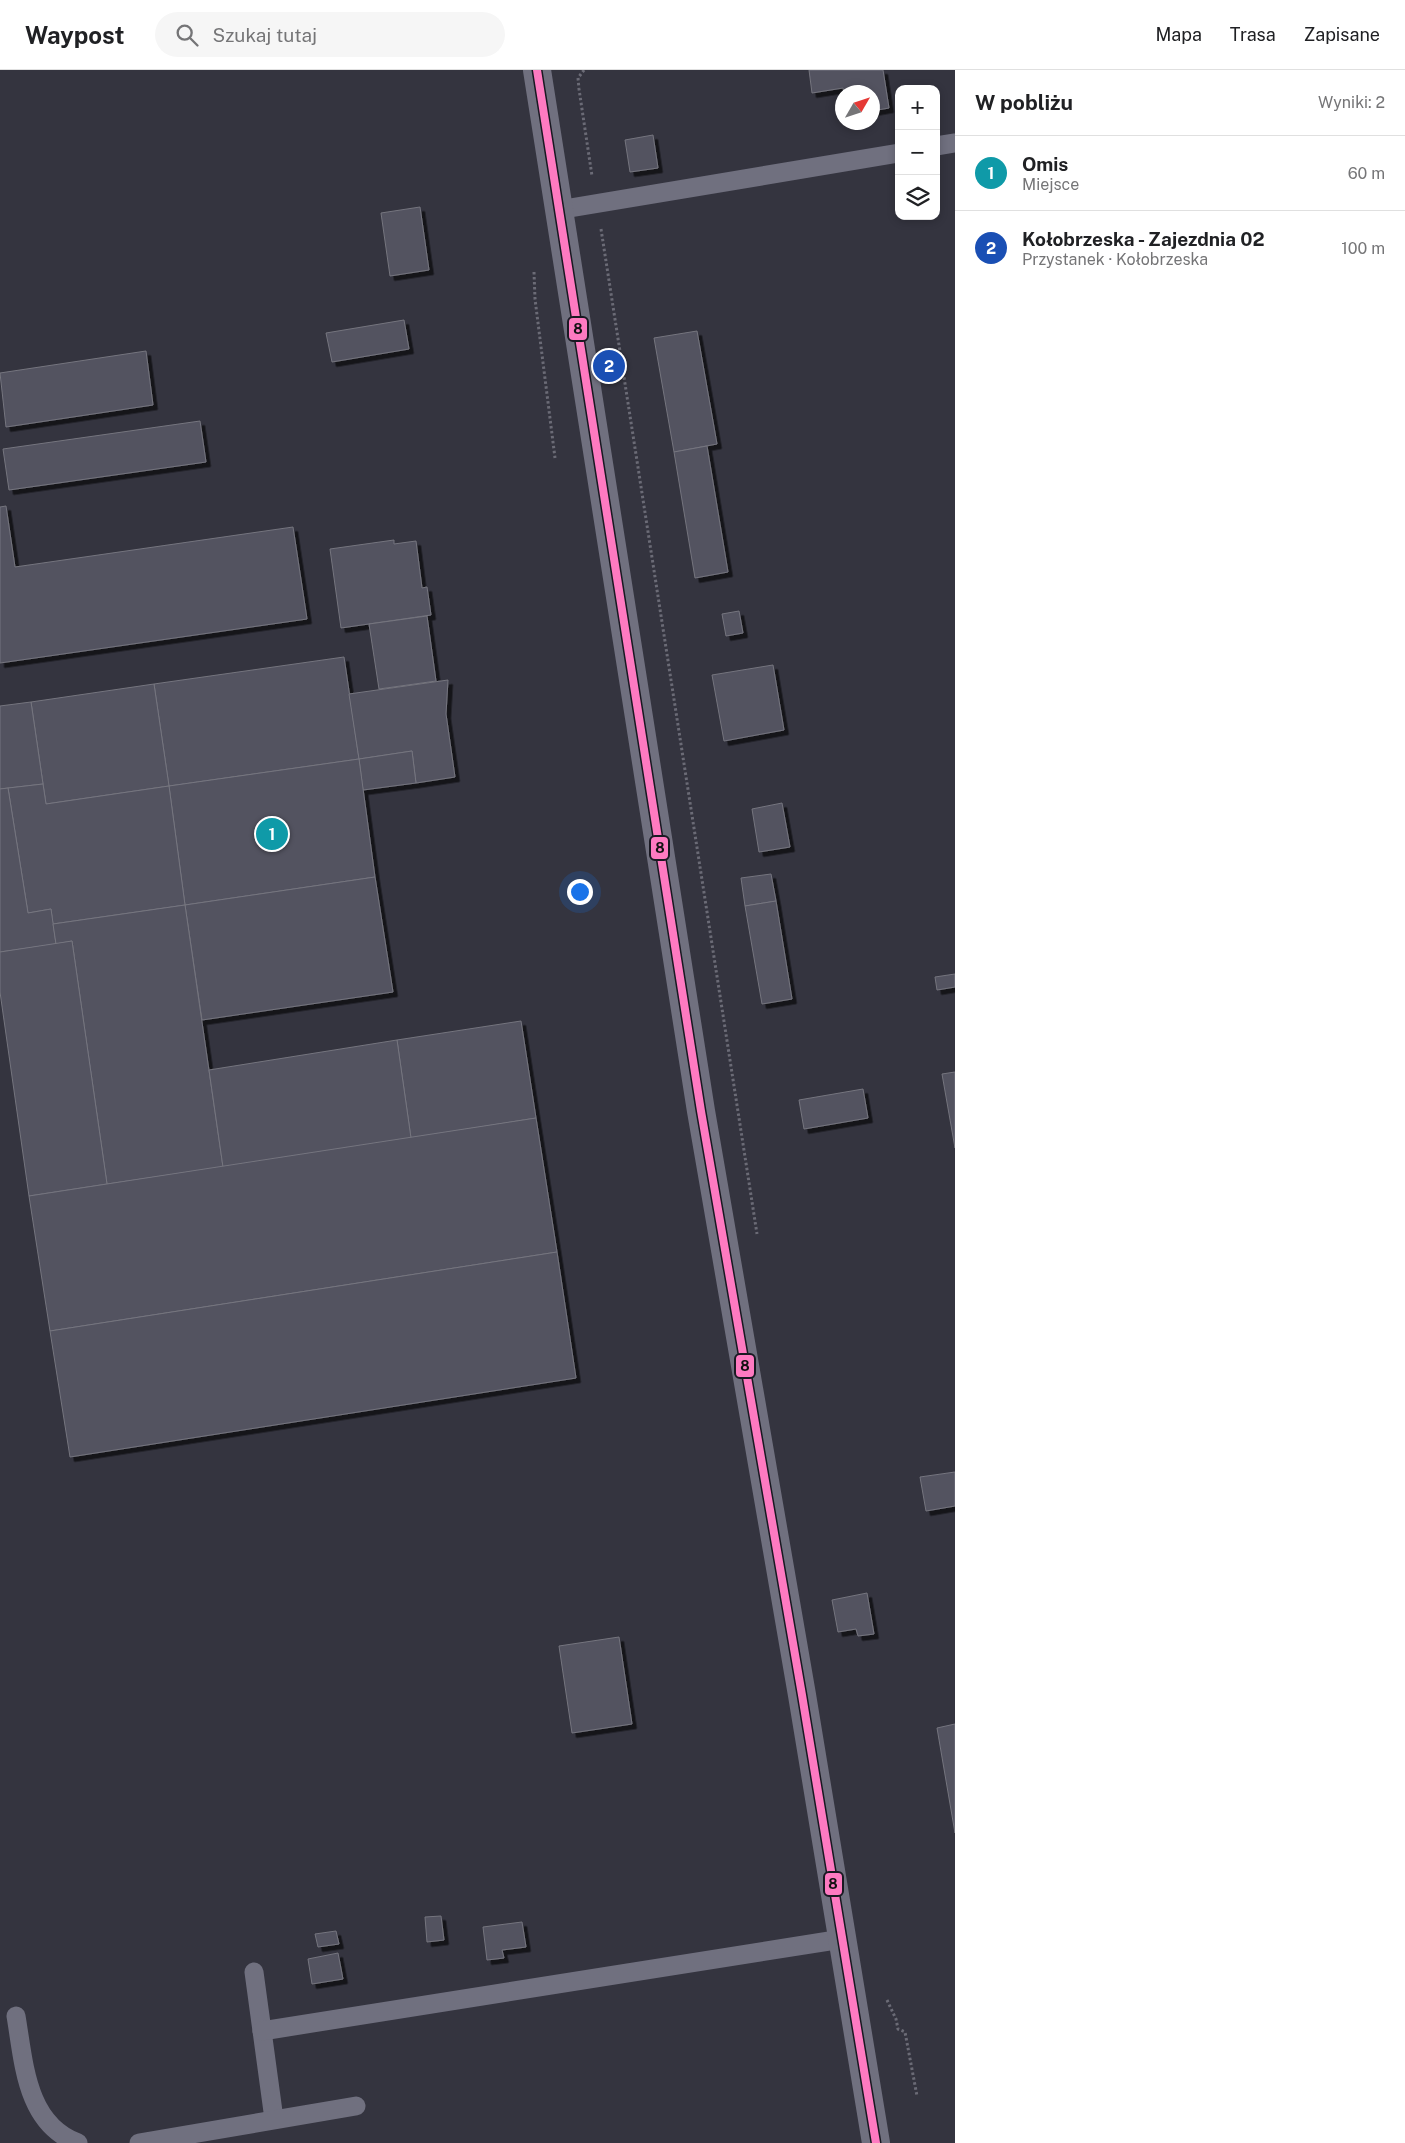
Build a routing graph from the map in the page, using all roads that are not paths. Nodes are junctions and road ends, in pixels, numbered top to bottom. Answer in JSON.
{"nodes":[{"id":1,"x":537,"y":70,"type":"edge"},
{"id":2,"x":955,"y":143,"type":"edge"},
{"id":3,"x":940,"y":145,"type":"edge"},
{"id":4,"x":895,"y":154,"type":"edge"},
{"id":5,"x":558,"y":210,"type":"junction"},
{"id":6,"x":842,"y":1939,"type":"junction"},
{"id":7,"x":254,"y":1972,"type":"dead end"},
{"id":8,"x":16,"y":2016,"type":"dead end"},
{"id":9,"x":262,"y":2031,"type":"junction"},
{"id":10,"x":356,"y":2106,"type":"dead end"},
{"id":11,"x":274,"y":2119,"type":"junction"},
{"id":12,"x":78,"y":2143,"type":"edge"},
{"id":13,"x":139,"y":2143,"type":"edge"},
{"id":14,"x":876,"y":2143,"type":"edge"}],
"edges":[{"from":1,"to":5,"type":"street"},
{"from":2,"to":3,"type":"lane"},
{"from":4,"to":5,"type":"lane"},
{"from":5,"to":6,"type":"street"},
{"from":6,"to":9,"type":"lane"},
{"from":6,"to":14,"type":"street"},
{"from":7,"to":9,"type":"lane"},
{"from":8,"to":12,"type":"lane"},
{"from":9,"to":11,"type":"lane"},
{"from":10,"to":11,"type":"lane"},
{"from":11,"to":13,"type":"lane"}]}
